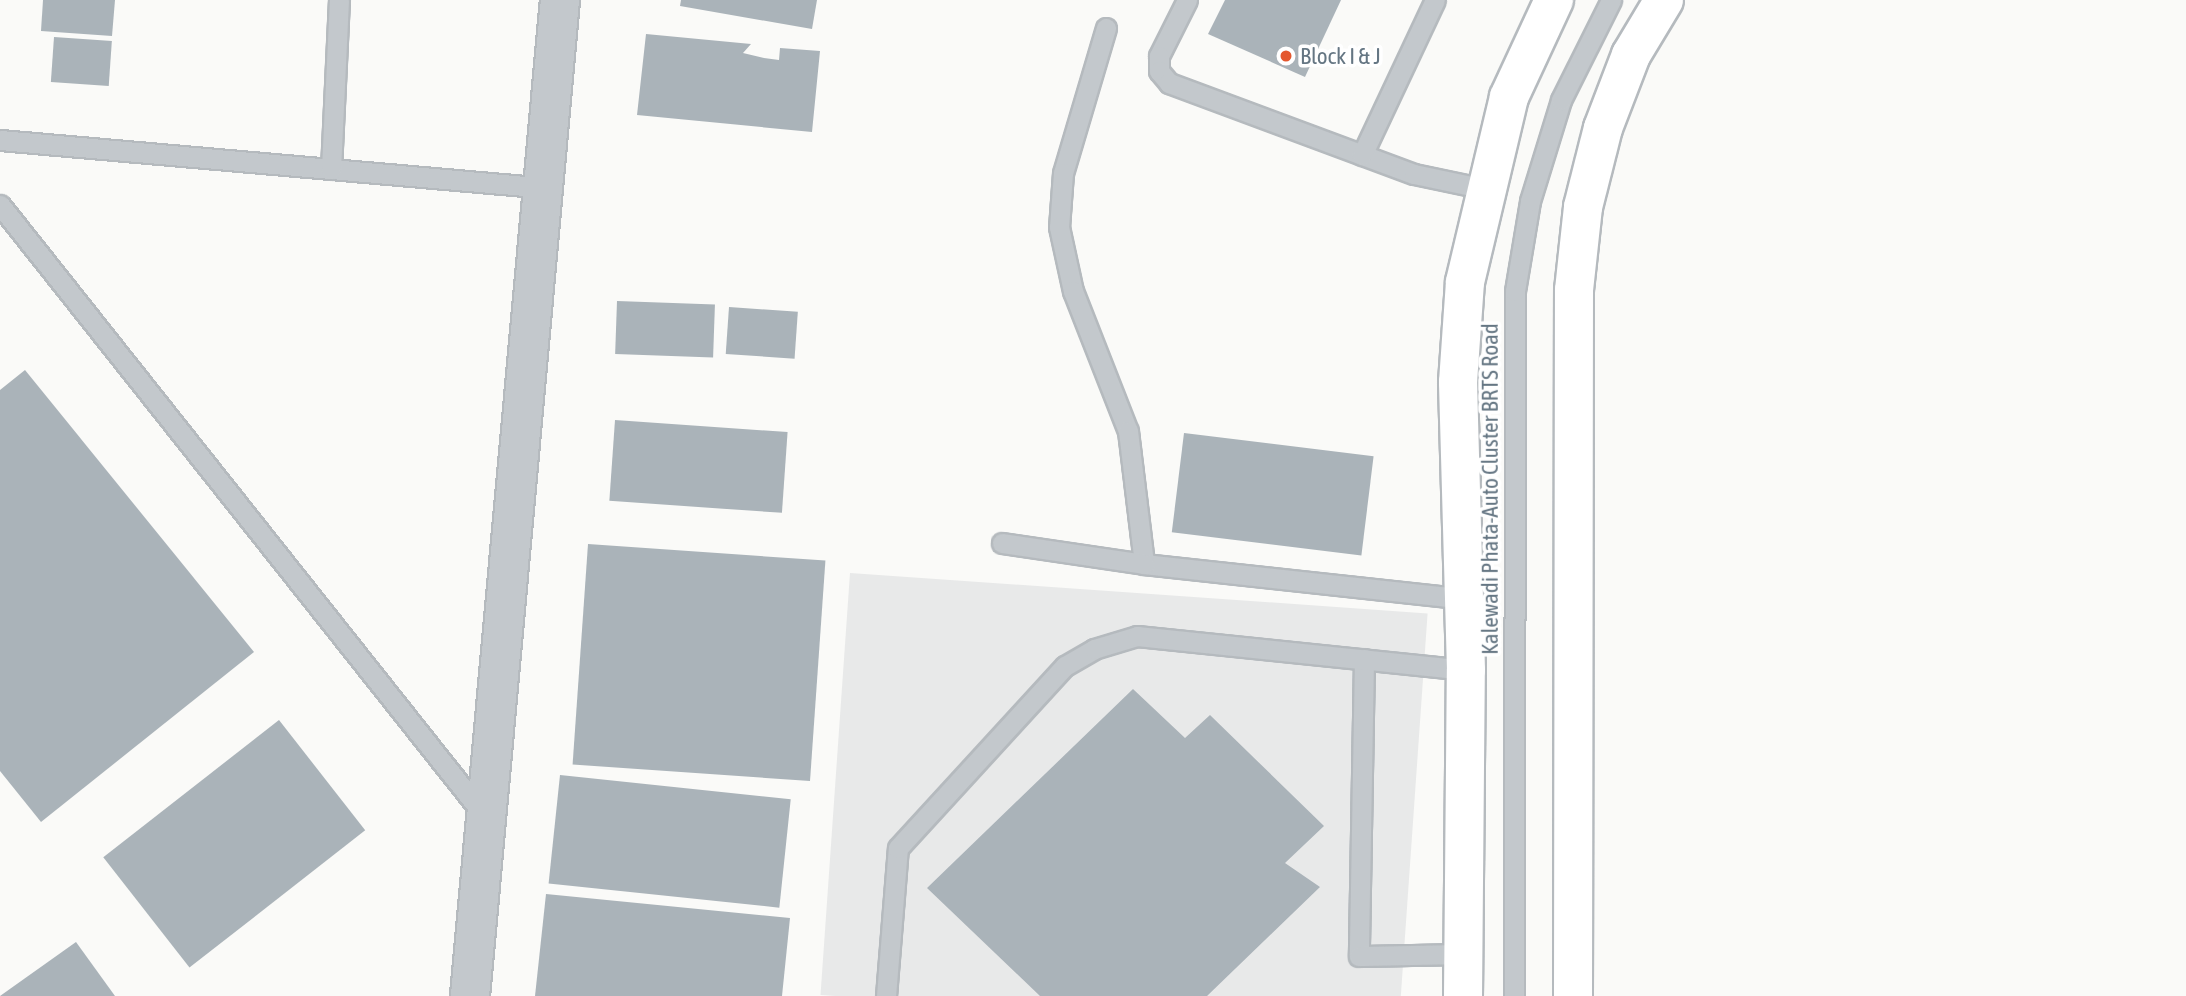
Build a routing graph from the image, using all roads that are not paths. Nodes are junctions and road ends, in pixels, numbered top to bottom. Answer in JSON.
{"nodes":[{"id":1,"x":339,"y":0,"type":"edge"},
{"id":2,"x":560,"y":0,"type":"edge"},
{"id":3,"x":1188,"y":0,"type":"edge"},
{"id":4,"x":1435,"y":0,"type":"edge"},
{"id":5,"x":1554,"y":0,"type":"edge"},
{"id":6,"x":1611,"y":0,"type":"edge"},
{"id":7,"x":1664,"y":0,"type":"edge"},
{"id":8,"x":1106,"y":28,"type":"dead end"},
{"id":9,"x":0,"y":140,"type":"edge"},
{"id":10,"x":1363,"y":155,"type":"junction"},
{"id":11,"x":331,"y":169,"type":"junction"},
{"id":12,"x":547,"y":188,"type":"junction"},
{"id":13,"x":1485,"y":189,"type":"junction"},
{"id":14,"x":0,"y":205,"type":"edge"},
{"id":15,"x":1002,"y":543,"type":"dead end"},
{"id":16,"x":1144,"y":564,"type":"junction"},
{"id":17,"x":1464,"y":599,"type":"junction"},
{"id":18,"x":1364,"y":660,"type":"junction"},
{"id":19,"x":1466,"y":670,"type":"junction"},
{"id":20,"x":487,"y":818,"type":"junction"},
{"id":21,"x":1464,"y":954,"type":"junction"},
{"id":22,"x":470,"y":996,"type":"edge"},
{"id":23,"x":886,"y":996,"type":"edge"},
{"id":24,"x":1463,"y":996,"type":"edge"},
{"id":25,"x":1514,"y":996,"type":"edge"},
{"id":26,"x":1573,"y":996,"type":"edge"}],
"edges":[{"from":1,"to":11,"type":"lane"},
{"from":2,"to":12,"type":"street"},
{"from":3,"to":10,"type":"lane"},
{"from":4,"to":10,"type":"lane"},
{"from":5,"to":13,"type":"main road"},
{"from":6,"to":25,"type":"lane","name":"Kalewadi Phata-Auto Cluster BRTS Road"},
{"from":7,"to":26,"type":"main road"},
{"from":8,"to":16,"type":"lane"},
{"from":9,"to":11,"type":"lane"},
{"from":10,"to":13,"type":"lane"},
{"from":11,"to":12,"type":"lane"},
{"from":12,"to":20,"type":"street"},
{"from":13,"to":17,"type":"main road"},
{"from":14,"to":20,"type":"lane"},
{"from":15,"to":16,"type":"lane"},
{"from":16,"to":17,"type":"lane"},
{"from":17,"to":19,"type":"main road"},
{"from":18,"to":19,"type":"lane"},
{"from":18,"to":21,"type":"lane"},
{"from":18,"to":23,"type":"lane"},
{"from":19,"to":21,"type":"main road"},
{"from":20,"to":22,"type":"street"},
{"from":21,"to":24,"type":"main road"}]}
